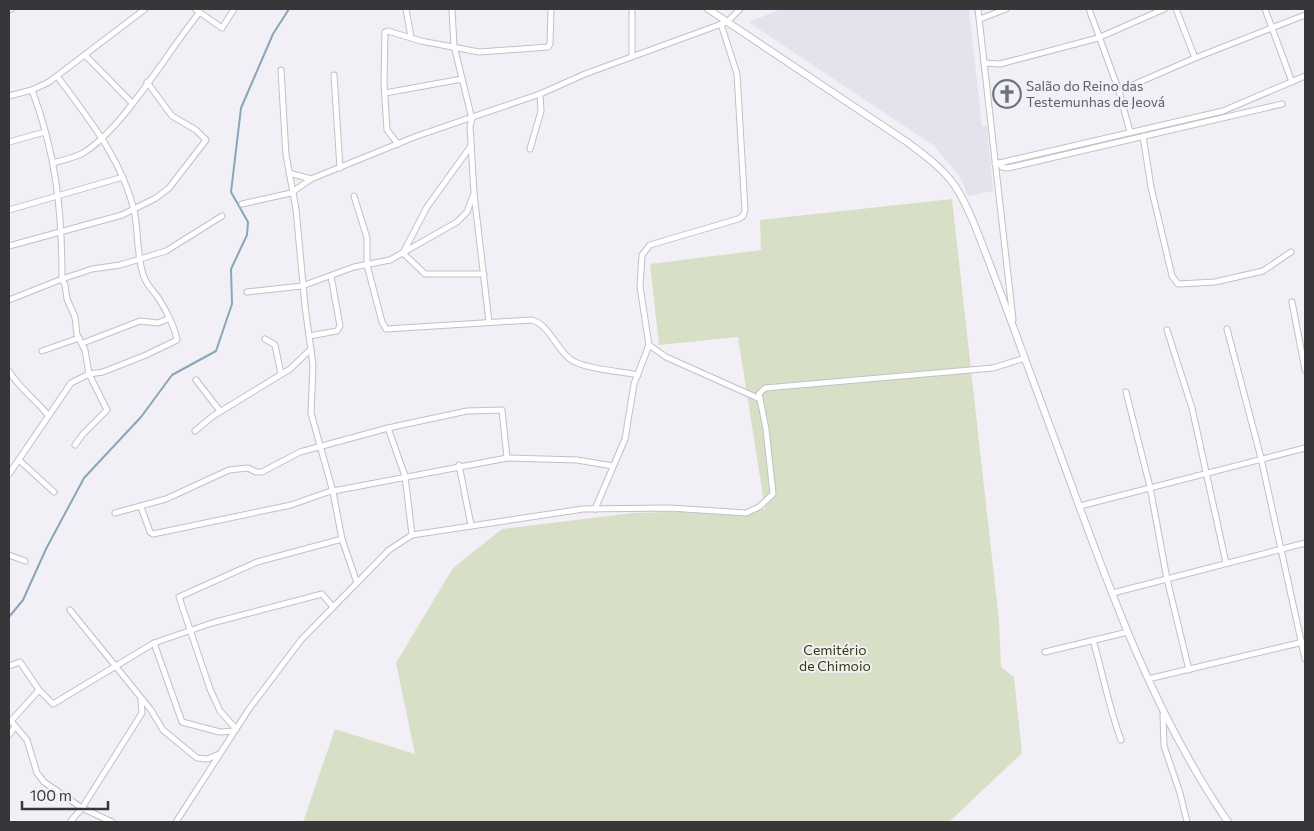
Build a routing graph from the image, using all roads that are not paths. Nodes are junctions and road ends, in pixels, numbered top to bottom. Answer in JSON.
{"nodes":[{"id":1,"x":145,"y":9,"type":"edge"},
{"id":2,"x":234,"y":9,"type":"edge"},
{"id":3,"x":406,"y":9,"type":"edge"},
{"id":4,"x":551,"y":9,"type":"edge"},
{"id":5,"x":632,"y":9,"type":"edge"},
{"id":6,"x":708,"y":9,"type":"edge"},
{"id":7,"x":740,"y":9,"type":"edge"},
{"id":8,"x":978,"y":9,"type":"edge"},
{"id":9,"x":1006,"y":9,"type":"edge"},
{"id":10,"x":1089,"y":9,"type":"edge"},
{"id":11,"x":1164,"y":9,"type":"edge"},
{"id":12,"x":1176,"y":9,"type":"edge"},
{"id":13,"x":1265,"y":9,"type":"edge"},
{"id":14,"x":452,"y":10,"type":"dead end"},
{"id":15,"x":197,"y":11,"type":"edge"},
{"id":16,"x":1305,"y":15,"type":"edge"},
{"id":17,"x":980,"y":19,"type":"junction"},
{"id":18,"x":724,"y":23,"type":"junction"},
{"id":19,"x":1272,"y":28,"type":"junction"},
{"id":20,"x":411,"y":37,"type":"junction"},
{"id":21,"x":1098,"y":38,"type":"junction"},
{"id":22,"x":454,"y":46,"type":"junction"},
{"id":23,"x":85,"y":55,"type":"junction"},
{"id":24,"x":632,"y":56,"type":"junction"},
{"id":25,"x":1195,"y":58,"type":"junction"},
{"id":26,"x":984,"y":63,"type":"junction"},
{"id":27,"x":281,"y":70,"type":"dead end"},
{"id":28,"x":334,"y":75,"type":"dead end"},
{"id":29,"x":57,"y":76,"type":"junction"},
{"id":30,"x":1305,"y":76,"type":"edge"},
{"id":31,"x":462,"y":79,"type":"junction"},
{"id":32,"x":147,"y":82,"type":"junction"},
{"id":33,"x":1292,"y":82,"type":"junction"},
{"id":34,"x":32,"y":90,"type":"junction"},
{"id":35,"x":1119,"y":91,"type":"junction"},
{"id":36,"x":385,"y":93,"type":"junction"},
{"id":37,"x":540,"y":94,"type":"junction"},
{"id":38,"x":9,"y":96,"type":"edge"},
{"id":39,"x":132,"y":103,"type":"junction"},
{"id":40,"x":1282,"y":104,"type":"dead end"},
{"id":41,"x":472,"y":119,"type":"junction"},
{"id":42,"x":46,"y":132,"type":"junction"},
{"id":43,"x":1130,"y":132,"type":"junction"},
{"id":44,"x":1143,"y":136,"type":"junction"},
{"id":45,"x":103,"y":137,"type":"junction"},
{"id":46,"x":9,"y":142,"type":"edge"},
{"id":47,"x":398,"y":144,"type":"junction"},
{"id":48,"x":471,"y":146,"type":"junction"},
{"id":49,"x":530,"y":149,"type":"dead end"},
{"id":50,"x":53,"y":163,"type":"junction"},
{"id":51,"x":997,"y":164,"type":"junction"},
{"id":52,"x":340,"y":168,"type":"junction"},
{"id":53,"x":289,"y":173,"type":"junction"},
{"id":54,"x":123,"y":177,"type":"junction"},
{"id":55,"x":311,"y":179,"type":"junction"},
{"id":56,"x":291,"y":193,"type":"junction"},
{"id":57,"x":474,"y":193,"type":"junction"},
{"id":58,"x":60,"y":196,"type":"junction"},
{"id":59,"x":354,"y":196,"type":"dead end"},
{"id":60,"x":242,"y":204,"type":"dead end"},
{"id":61,"x":134,"y":209,"type":"junction"},
{"id":62,"x":9,"y":210,"type":"edge"},
{"id":63,"x":222,"y":216,"type":"dead end"},
{"id":64,"x":62,"y":231,"type":"junction"},
{"id":65,"x":9,"y":246,"type":"edge"},
{"id":66,"x":1291,"y":252,"type":"dead end"},
{"id":67,"x":403,"y":253,"type":"junction"},
{"id":68,"x":139,"y":258,"type":"junction"},
{"id":69,"x":367,"y":265,"type":"junction"},
{"id":70,"x":484,"y":274,"type":"junction"},
{"id":71,"x":331,"y":276,"type":"junction"},
{"id":72,"x":62,"y":279,"type":"junction"},
{"id":73,"x":302,"y":286,"type":"junction"},
{"id":74,"x":247,"y":292,"type":"dead end"},
{"id":75,"x":9,"y":300,"type":"edge"},
{"id":76,"x":1292,"y":302,"type":"dead end"},
{"id":77,"x":168,"y":319,"type":"junction"},
{"id":78,"x":489,"y":322,"type":"junction"},
{"id":79,"x":1013,"y":323,"type":"junction"},
{"id":80,"x":1227,"y":329,"type":"dead end"},
{"id":81,"x":1167,"y":330,"type":"dead end"},
{"id":82,"x":309,"y":336,"type":"junction"},
{"id":83,"x":265,"y":339,"type":"dead end"},
{"id":84,"x":81,"y":341,"type":"junction"},
{"id":85,"x":649,"y":345,"type":"junction"},
{"id":86,"x":311,"y":349,"type":"junction"},
{"id":87,"x":42,"y":350,"type":"dead end"},
{"id":88,"x":1025,"y":358,"type":"junction"},
{"id":89,"x":1305,"y":370,"type":"edge"},
{"id":90,"x":9,"y":371,"type":"edge"},
{"id":91,"x":89,"y":374,"type":"junction"},
{"id":92,"x":281,"y":374,"type":"junction"},
{"id":93,"x":638,"y":375,"type":"junction"},
{"id":94,"x":196,"y":380,"type":"dead end"},
{"id":95,"x":1126,"y":392,"type":"dead end"},
{"id":96,"x":760,"y":399,"type":"junction"},
{"id":97,"x":220,"y":411,"type":"junction"},
{"id":98,"x":48,"y":415,"type":"junction"},
{"id":99,"x":388,"y":428,"type":"junction"},
{"id":100,"x":195,"y":431,"type":"dead end"},
{"id":101,"x":75,"y":445,"type":"dead end"},
{"id":102,"x":319,"y":447,"type":"junction"},
{"id":103,"x":1305,"y":448,"type":"edge"},
{"id":104,"x":507,"y":458,"type":"junction"},
{"id":105,"x":1261,"y":458,"type":"junction"},
{"id":106,"x":19,"y":460,"type":"junction"},
{"id":107,"x":460,"y":465,"type":"junction"},
{"id":108,"x":613,"y":466,"type":"junction"},
{"id":109,"x":1205,"y":473,"type":"junction"},
{"id":110,"x":9,"y":474,"type":"edge"},
{"id":111,"x":405,"y":476,"type":"junction"},
{"id":112,"x":1150,"y":486,"type":"junction"},
{"id":113,"x":54,"y":492,"type":"dead end"},
{"id":114,"x":333,"y":492,"type":"junction"},
{"id":115,"x":1080,"y":506,"type":"junction"},
{"id":116,"x":141,"y":507,"type":"junction"},
{"id":117,"x":596,"y":509,"type":"junction"},
{"id":118,"x":115,"y":513,"type":"dead end"},
{"id":119,"x":472,"y":525,"type":"junction"},
{"id":120,"x":412,"y":535,"type":"junction"},
{"id":121,"x":342,"y":539,"type":"junction"},
{"id":122,"x":1305,"y":543,"type":"edge"},
{"id":123,"x":1283,"y":548,"type":"junction"},
{"id":124,"x":9,"y":555,"type":"edge"},
{"id":125,"x":25,"y":561,"type":"dead end"},
{"id":126,"x":1226,"y":563,"type":"junction"},
{"id":127,"x":1166,"y":579,"type":"junction"},
{"id":128,"x":357,"y":582,"type":"junction"},
{"id":129,"x":1113,"y":593,"type":"junction"},
{"id":130,"x":333,"y":607,"type":"junction"},
{"id":131,"x":70,"y":610,"type":"dead end"},
{"id":132,"x":190,"y":630,"type":"junction"},
{"id":133,"x":1128,"y":632,"type":"junction"},
{"id":134,"x":1093,"y":640,"type":"junction"},
{"id":135,"x":1304,"y":642,"type":"edge"},
{"id":136,"x":154,"y":643,"type":"junction"},
{"id":137,"x":1045,"y":652,"type":"dead end"},
{"id":138,"x":1305,"y":659,"type":"edge"},
{"id":139,"x":9,"y":666,"type":"edge"},
{"id":140,"x":117,"y":667,"type":"junction"},
{"id":141,"x":1189,"y":670,"type":"junction"},
{"id":142,"x":1148,"y":679,"type":"junction"},
{"id":143,"x":39,"y":690,"type":"junction"},
{"id":144,"x":141,"y":699,"type":"junction"},
{"id":145,"x":1163,"y":714,"type":"junction"},
{"id":146,"x":14,"y":727,"type":"junction"},
{"id":147,"x":235,"y":730,"type":"junction"},
{"id":148,"x":9,"y":735,"type":"edge"},
{"id":149,"x":1121,"y":740,"type":"dead end"},
{"id":150,"x":220,"y":754,"type":"junction"},
{"id":151,"x":82,"y":808,"type":"junction"},
{"id":152,"x":70,"y":822,"type":"edge"},
{"id":153,"x":112,"y":822,"type":"edge"},
{"id":154,"x":176,"y":822,"type":"edge"},
{"id":155,"x":1187,"y":822,"type":"edge"},
{"id":156,"x":1228,"y":822,"type":"edge"}],
"edges":[{"from":1,"to":23,"type":"street"},
{"from":2,"to":15,"type":"street"},
{"from":3,"to":20,"type":"street"},
{"from":4,"to":22,"type":"street"},
{"from":5,"to":24,"type":"street"},
{"from":6,"to":18,"type":"street"},
{"from":7,"to":18,"type":"street"},
{"from":8,"to":17,"type":"street"},
{"from":9,"to":17,"type":"street"},
{"from":10,"to":21,"type":"street"},
{"from":11,"to":21,"type":"street"},
{"from":12,"to":25,"type":"street"},
{"from":13,"to":19,"type":"street"},
{"from":14,"to":22,"type":"street"},
{"from":15,"to":32,"type":"street"},
{"from":16,"to":19,"type":"street"},
{"from":17,"to":26,"type":"street"},
{"from":18,"to":24,"type":"street"},
{"from":18,"to":79,"type":"street"},
{"from":18,"to":85,"type":"street"},
{"from":19,"to":25,"type":"street"},
{"from":19,"to":33,"type":"street"},
{"from":20,"to":22,"type":"street"},
{"from":20,"to":36,"type":"street"},
{"from":21,"to":26,"type":"street"},
{"from":21,"to":35,"type":"street"},
{"from":22,"to":31,"type":"street"},
{"from":23,"to":29,"type":"street"},
{"from":23,"to":39,"type":"street"},
{"from":24,"to":37,"type":"street"},
{"from":25,"to":35,"type":"street"},
{"from":26,"to":51,"type":"street"},
{"from":27,"to":53,"type":"street"},
{"from":28,"to":52,"type":"street"},
{"from":29,"to":34,"type":"street"},
{"from":29,"to":45,"type":"street"},
{"from":30,"to":33,"type":"street"},
{"from":31,"to":36,"type":"street"},
{"from":31,"to":41,"type":"street"},
{"from":32,"to":39,"type":"street"},
{"from":32,"to":61,"type":"street"},
{"from":33,"to":43,"type":"street"},
{"from":34,"to":38,"type":"street"},
{"from":34,"to":42,"type":"street"},
{"from":35,"to":43,"type":"street"},
{"from":36,"to":47,"type":"street"},
{"from":37,"to":41,"type":"street"},
{"from":37,"to":49,"type":"street"},
{"from":39,"to":45,"type":"street"},
{"from":40,"to":44,"type":"street"},
{"from":41,"to":47,"type":"street"},
{"from":41,"to":48,"type":"street"},
{"from":42,"to":46,"type":"street"},
{"from":42,"to":50,"type":"street"},
{"from":43,"to":51,"type":"street"},
{"from":44,"to":51,"type":"street"},
{"from":44,"to":66,"type":"street"},
{"from":45,"to":50,"type":"street"},
{"from":45,"to":54,"type":"street"},
{"from":47,"to":52,"type":"street"},
{"from":48,"to":57,"type":"street"},
{"from":48,"to":67,"type":"street"},
{"from":50,"to":58,"type":"street"},
{"from":51,"to":79,"type":"street"},
{"from":52,"to":55,"type":"street"},
{"from":53,"to":55,"type":"street"},
{"from":53,"to":56,"type":"street"},
{"from":54,"to":58,"type":"street"},
{"from":54,"to":61,"type":"street"},
{"from":55,"to":56,"type":"street"},
{"from":56,"to":60,"type":"street"},
{"from":56,"to":73,"type":"street"},
{"from":57,"to":67,"type":"street"},
{"from":57,"to":70,"type":"street"},
{"from":58,"to":62,"type":"street"},
{"from":58,"to":64,"type":"street"},
{"from":59,"to":69,"type":"street"},
{"from":61,"to":64,"type":"street"},
{"from":61,"to":68,"type":"street"},
{"from":63,"to":68,"type":"street"},
{"from":64,"to":65,"type":"street"},
{"from":64,"to":72,"type":"street"},
{"from":67,"to":69,"type":"street"},
{"from":67,"to":70,"type":"street"},
{"from":68,"to":72,"type":"street"},
{"from":68,"to":77,"type":"street"},
{"from":69,"to":71,"type":"street"},
{"from":69,"to":78,"type":"street"},
{"from":70,"to":78,"type":"street"},
{"from":71,"to":73,"type":"street"},
{"from":71,"to":82,"type":"street"},
{"from":72,"to":75,"type":"street"},
{"from":72,"to":84,"type":"street"},
{"from":73,"to":74,"type":"street"},
{"from":73,"to":82,"type":"street"},
{"from":76,"to":89,"type":"street"},
{"from":77,"to":84,"type":"street"},
{"from":77,"to":91,"type":"street"},
{"from":78,"to":93,"type":"street"},
{"from":79,"to":88,"type":"street"},
{"from":80,"to":105,"type":"street"},
{"from":81,"to":109,"type":"street"},
{"from":82,"to":86,"type":"street"},
{"from":83,"to":92,"type":"street"},
{"from":84,"to":87,"type":"street"},
{"from":84,"to":91,"type":"street"},
{"from":85,"to":93,"type":"street"},
{"from":85,"to":96,"type":"street"},
{"from":86,"to":92,"type":"street"},
{"from":86,"to":102,"type":"street"},
{"from":88,"to":96,"type":"street"},
{"from":88,"to":115,"type":"street"},
{"from":90,"to":98,"type":"street"},
{"from":91,"to":98,"type":"street"},
{"from":91,"to":101,"type":"street"},
{"from":92,"to":97,"type":"street"},
{"from":93,"to":108,"type":"street"},
{"from":94,"to":97,"type":"street"},
{"from":95,"to":112,"type":"street"},
{"from":96,"to":117,"type":"street"},
{"from":97,"to":100,"type":"street"},
{"from":98,"to":106,"type":"street"},
{"from":99,"to":102,"type":"street"},
{"from":99,"to":104,"type":"street"},
{"from":99,"to":111,"type":"street"},
{"from":102,"to":114,"type":"street"},
{"from":102,"to":116,"type":"street"},
{"from":103,"to":105,"type":"street"},
{"from":104,"to":107,"type":"street"},
{"from":104,"to":108,"type":"street"},
{"from":105,"to":109,"type":"street"},
{"from":105,"to":123,"type":"street"},
{"from":106,"to":110,"type":"street"},
{"from":106,"to":113,"type":"street"},
{"from":107,"to":111,"type":"street"},
{"from":107,"to":119,"type":"street"},
{"from":108,"to":117,"type":"street"},
{"from":109,"to":112,"type":"street"},
{"from":109,"to":126,"type":"street"},
{"from":111,"to":114,"type":"street"},
{"from":111,"to":120,"type":"street"},
{"from":112,"to":115,"type":"street"},
{"from":112,"to":127,"type":"street"},
{"from":114,"to":116,"type":"street"},
{"from":114,"to":121,"type":"street"},
{"from":115,"to":129,"type":"street"},
{"from":116,"to":118,"type":"street"},
{"from":117,"to":119,"type":"street"},
{"from":119,"to":120,"type":"street"},
{"from":120,"to":128,"type":"street"},
{"from":121,"to":128,"type":"street"},
{"from":121,"to":132,"type":"street"},
{"from":122,"to":123,"type":"street"},
{"from":123,"to":126,"type":"street"},
{"from":123,"to":135,"type":"street"},
{"from":124,"to":125,"type":"street"},
{"from":126,"to":127,"type":"street"},
{"from":127,"to":129,"type":"street"},
{"from":127,"to":141,"type":"street"},
{"from":128,"to":130,"type":"street"},
{"from":129,"to":133,"type":"street"},
{"from":130,"to":132,"type":"street"},
{"from":130,"to":147,"type":"street"},
{"from":131,"to":140,"type":"street"},
{"from":132,"to":136,"type":"street"},
{"from":132,"to":147,"type":"street"},
{"from":133,"to":134,"type":"street"},
{"from":133,"to":142,"type":"street"},
{"from":134,"to":137,"type":"street"},
{"from":134,"to":149,"type":"street"},
{"from":135,"to":138,"type":"street"},
{"from":135,"to":141,"type":"street"},
{"from":136,"to":140,"type":"street"},
{"from":136,"to":147,"type":"street"},
{"from":139,"to":143,"type":"street"},
{"from":140,"to":143,"type":"street"},
{"from":140,"to":144,"type":"street"},
{"from":141,"to":142,"type":"street"},
{"from":142,"to":145,"type":"street"},
{"from":143,"to":146,"type":"street"},
{"from":144,"to":150,"type":"street"},
{"from":144,"to":151,"type":"street"},
{"from":145,"to":155,"type":"street"},
{"from":145,"to":156,"type":"street"},
{"from":146,"to":148,"type":"street"},
{"from":146,"to":151,"type":"street"},
{"from":147,"to":150,"type":"street"},
{"from":150,"to":154,"type":"street"},
{"from":151,"to":152,"type":"street"},
{"from":151,"to":153,"type":"street"}]}
